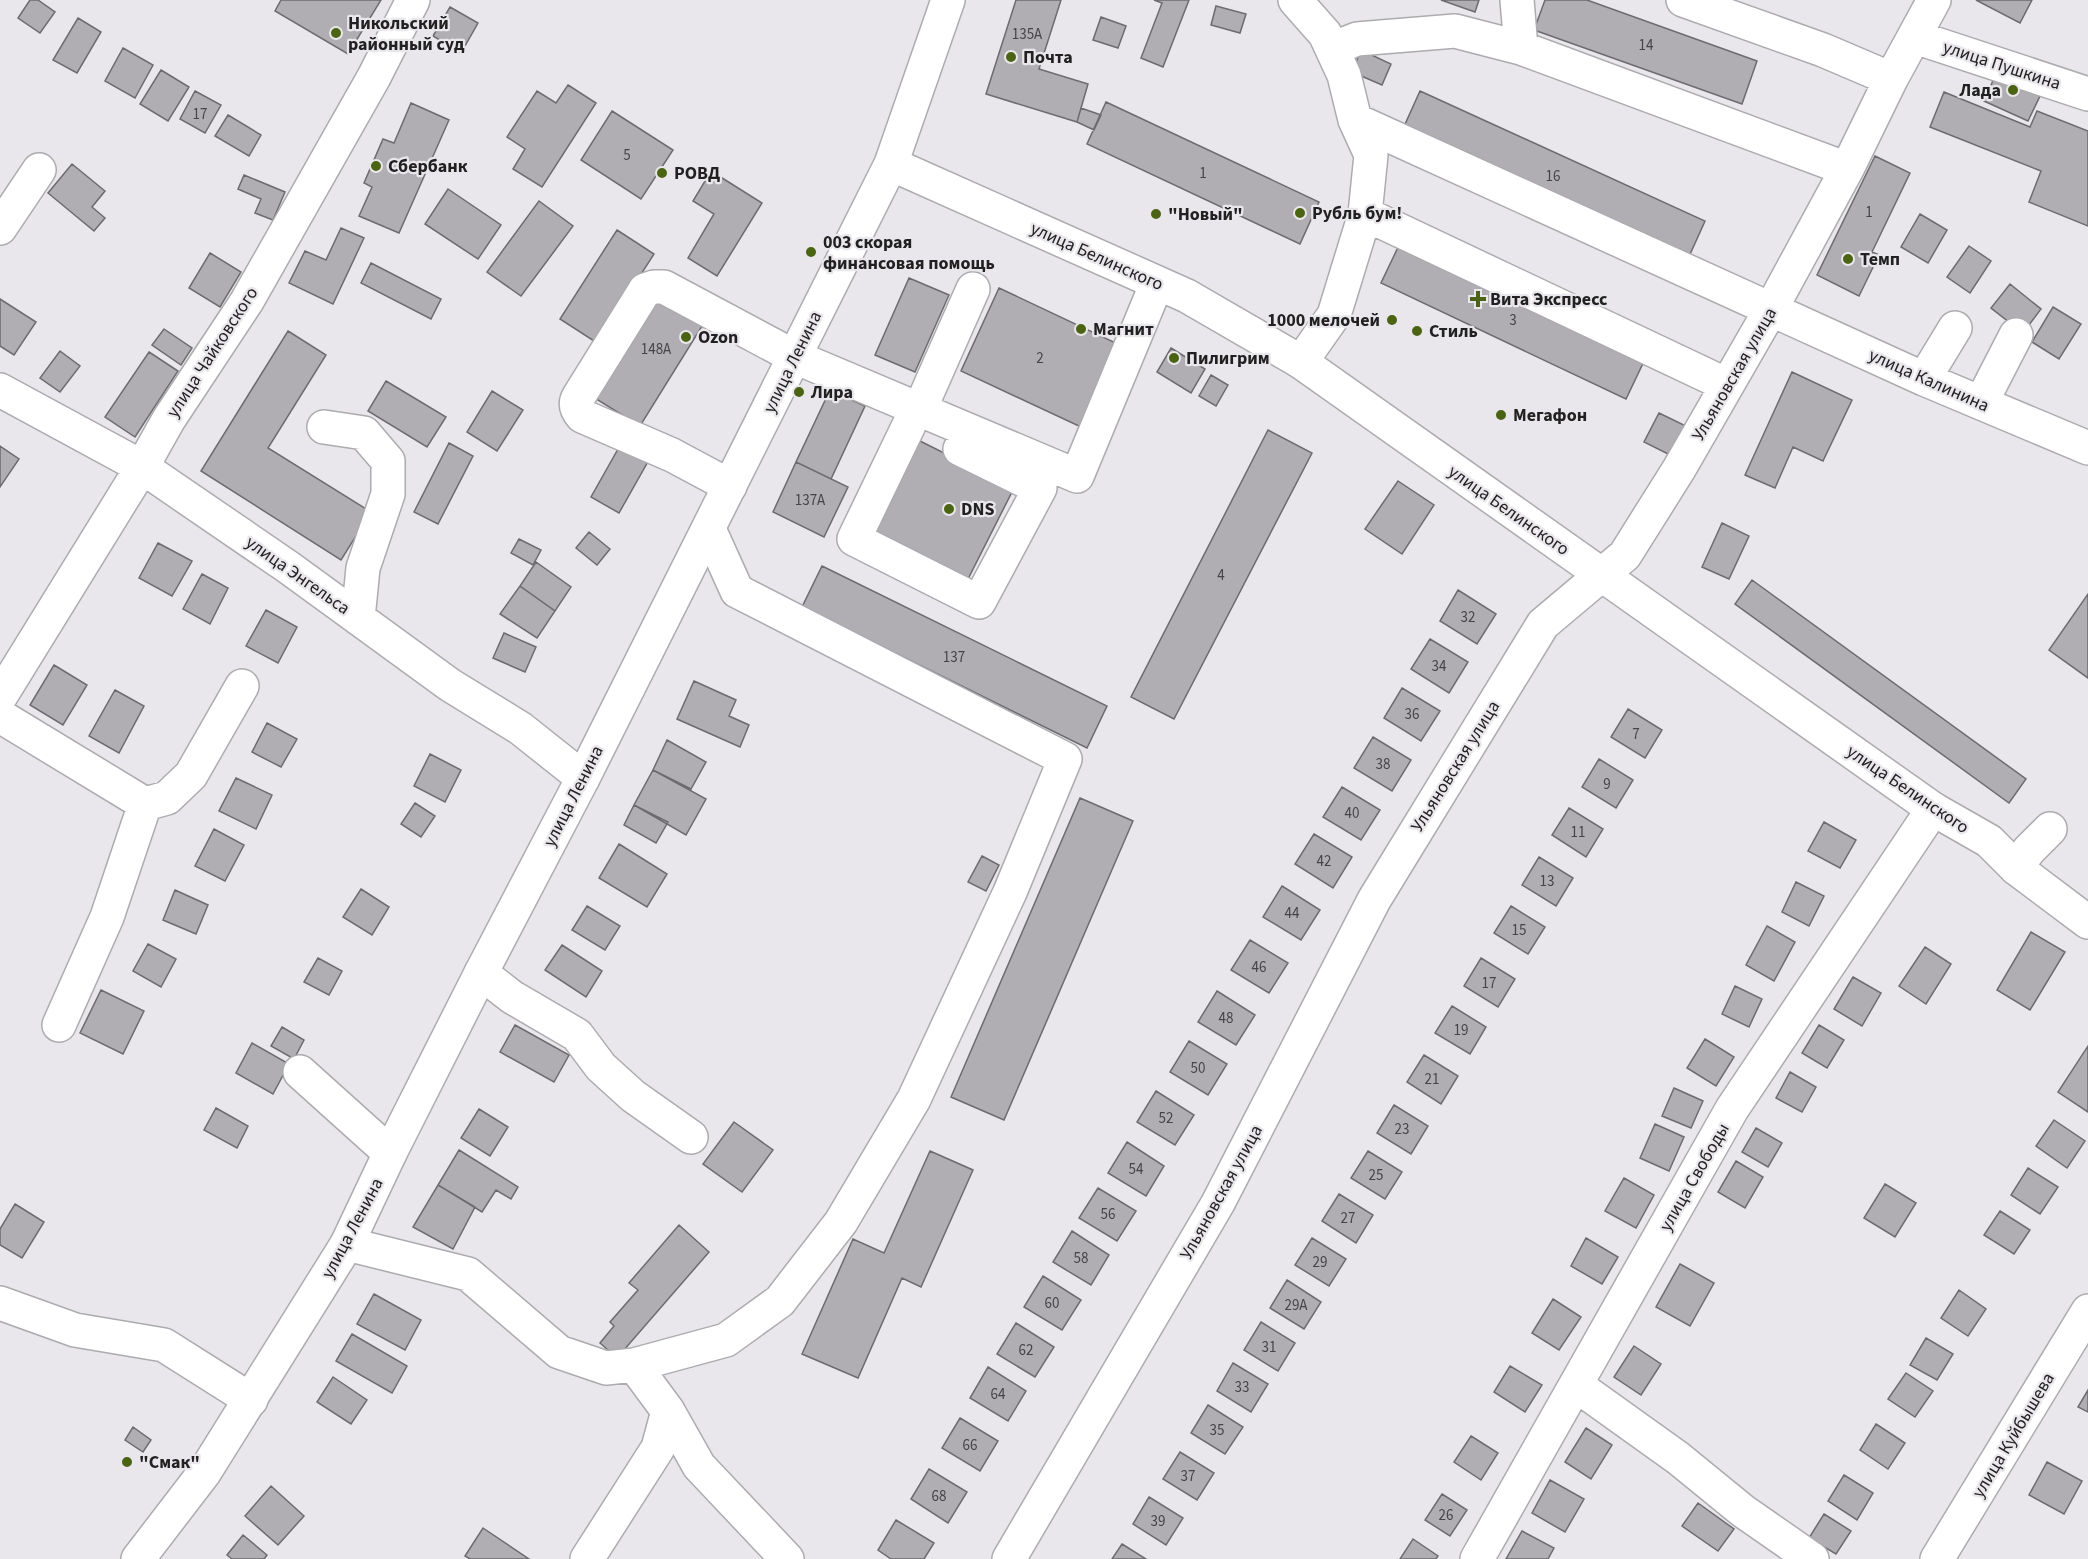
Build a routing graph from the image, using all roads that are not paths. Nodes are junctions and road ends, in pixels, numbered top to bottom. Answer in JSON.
{"nodes":[{"id":1,"x":413,"y":0,"type":"edge"},
{"id":2,"x":948,"y":0,"type":"edge"},
{"id":3,"x":1295,"y":0,"type":"edge"},
{"id":4,"x":1518,"y":0,"type":"edge"},
{"id":5,"x":1683,"y":0,"type":"edge"},
{"id":6,"x":1934,"y":0,"type":"edge"},
{"id":7,"x":1915,"y":37,"type":"junction"},
{"id":8,"x":1521,"y":48,"type":"junction"},
{"id":9,"x":1332,"y":49,"type":"junction"},
{"id":10,"x":1891,"y":79,"type":"junction"},
{"id":11,"x":2088,"y":94,"type":"edge"},
{"id":12,"x":1355,"y":120,"type":"junction"},
{"id":13,"x":891,"y":164,"type":"junction"},
{"id":14,"x":1847,"y":169,"type":"junction"},
{"id":15,"x":39,"y":170,"type":"dead end"},
{"id":16,"x":1365,"y":214,"type":"junction"},
{"id":17,"x":0,"y":228,"type":"edge"},
{"id":18,"x":1157,"y":283,"type":"junction"},
{"id":19,"x":973,"y":289,"type":"dead end"},
{"id":20,"x":1771,"y":309,"type":"junction"},
{"id":21,"x":1955,"y":328,"type":"dead end"},
{"id":22,"x":2016,"y":335,"type":"dead end"},
{"id":23,"x":795,"y":357,"type":"junction"},
{"id":24,"x":1300,"y":362,"type":"junction"},
{"id":25,"x":1924,"y":378,"type":"junction"},
{"id":26,"x":1727,"y":385,"type":"junction"},
{"id":27,"x":0,"y":390,"type":"edge"},
{"id":28,"x":1980,"y":403,"type":"junction"},
{"id":29,"x":915,"y":417,"type":"junction"},
{"id":30,"x":324,"y":427,"type":"dead end"},
{"id":31,"x":2088,"y":448,"type":"edge"},
{"id":32,"x":142,"y":467,"type":"junction"},
{"id":33,"x":730,"y":486,"type":"junction"},
{"id":34,"x":709,"y":529,"type":"junction"},
{"id":35,"x":1602,"y":576,"type":"junction"},
{"id":36,"x":358,"y":618,"type":"junction"},
{"id":37,"x":242,"y":686,"type":"dead end"},
{"id":38,"x":0,"y":697,"type":"edge"},
{"id":39,"x":0,"y":716,"type":"edge"},
{"id":40,"x":583,"y":778,"type":"junction"},
{"id":41,"x":145,"y":804,"type":"junction"},
{"id":42,"x":1934,"y":809,"type":"junction"},
{"id":43,"x":2050,"y":829,"type":"dead end"},
{"id":44,"x":2016,"y":868,"type":"junction"},
{"id":45,"x":2088,"y":922,"type":"edge"},
{"id":46,"x":481,"y":972,"type":"junction"},
{"id":47,"x":59,"y":1025,"type":"dead end"},
{"id":48,"x":300,"y":1072,"type":"dead end"},
{"id":49,"x":691,"y":1137,"type":"dead end"},
{"id":50,"x":390,"y":1154,"type":"junction"},
{"id":51,"x":347,"y":1244,"type":"junction"},
{"id":52,"x":0,"y":1303,"type":"edge"},
{"id":53,"x":2088,"y":1311,"type":"edge"},
{"id":54,"x":634,"y":1365,"type":"junction"},
{"id":55,"x":1576,"y":1384,"type":"junction"},
{"id":56,"x":251,"y":1400,"type":"junction"},
{"id":57,"x":668,"y":1410,"type":"junction"},
{"id":58,"x":138,"y":1559,"type":"edge"},
{"id":59,"x":587,"y":1559,"type":"edge"},
{"id":60,"x":787,"y":1559,"type":"edge"},
{"id":61,"x":1009,"y":1559,"type":"edge"},
{"id":62,"x":1477,"y":1559,"type":"edge"},
{"id":63,"x":1812,"y":1559,"type":"edge"},
{"id":64,"x":1937,"y":1559,"type":"edge"}],
"edges":[{"from":1,"to":32,"type":"street","name":"улица Чайковского"},
{"from":2,"to":13,"type":"street","name":"улица Ленина"},
{"from":3,"to":9,"type":"street"},
{"from":4,"to":8,"type":"street"},
{"from":5,"to":10,"type":"street"},
{"from":6,"to":7,"type":"street","name":"Ульяновская улица"},
{"from":7,"to":10,"type":"street","name":"Ульяновская улица"},
{"from":7,"to":11,"type":"street","name":"улица Пушкина"},
{"from":8,"to":9,"type":"street"},
{"from":8,"to":14,"type":"street"},
{"from":9,"to":12,"type":"street"},
{"from":10,"to":14,"type":"street","name":"Ульяновская улица"},
{"from":12,"to":16,"type":"street"},
{"from":12,"to":20,"type":"street","name":"улица Калинина"},
{"from":13,"to":18,"type":"street","name":"улица Белинского"},
{"from":13,"to":23,"type":"street","name":"улица Ленина"},
{"from":14,"to":20,"type":"street","name":"Ульяновская улица"},
{"from":15,"to":17,"type":"street"},
{"from":16,"to":24,"type":"street"},
{"from":16,"to":26,"type":"street"},
{"from":18,"to":24,"type":"street","name":"улица Белинского"},
{"from":18,"to":29,"type":"street"},
{"from":19,"to":29,"type":"street"},
{"from":20,"to":25,"type":"street","name":"улица Калинина"},
{"from":20,"to":26,"type":"street","name":"Ульяновская улица"},
{"from":21,"to":25,"type":"street"},
{"from":22,"to":28,"type":"street"},
{"from":23,"to":29,"type":"street"},
{"from":23,"to":33,"type":"street","name":"улица Ленина"},
{"from":23,"to":33,"type":"street"},
{"from":24,"to":35,"type":"street","name":"улица Белинского"},
{"from":25,"to":28,"type":"street","name":"улица Калинина"},
{"from":26,"to":35,"type":"street","name":"Ульяновская улица"},
{"from":27,"to":32,"type":"street","name":"улица Энгельса"},
{"from":28,"to":31,"type":"street","name":"улица Калинина"},
{"from":29,"to":29,"type":"street"},
{"from":30,"to":36,"type":"street"},
{"from":32,"to":36,"type":"street","name":"улица Энгельса"},
{"from":32,"to":38,"type":"street","name":"улица Чайковского"},
{"from":33,"to":34,"type":"street","name":"улица Ленина"},
{"from":34,"to":40,"type":"street","name":"улица Ленина"},
{"from":34,"to":54,"type":"street"},
{"from":35,"to":42,"type":"street","name":"улица Белинского"},
{"from":35,"to":61,"type":"street","name":"Ульяновская улица"},
{"from":36,"to":40,"type":"street","name":"улица Энгельса"},
{"from":37,"to":41,"type":"street"},
{"from":39,"to":41,"type":"street"},
{"from":40,"to":46,"type":"street","name":"улица Ленина"},
{"from":41,"to":47,"type":"street"},
{"from":42,"to":44,"type":"street","name":"улица Белинского"},
{"from":42,"to":55,"type":"street","name":"улица Свободы"},
{"from":43,"to":44,"type":"street"},
{"from":44,"to":45,"type":"street","name":"улица Белинского"},
{"from":46,"to":49,"type":"street"},
{"from":46,"to":50,"type":"street","name":"улица Ленина"},
{"from":48,"to":50,"type":"street"},
{"from":50,"to":51,"type":"street","name":"улица Ленина"},
{"from":51,"to":54,"type":"street"},
{"from":51,"to":56,"type":"street","name":"улица Ленина"},
{"from":52,"to":56,"type":"street"},
{"from":53,"to":64,"type":"street","name":"улица Куйбышева"},
{"from":54,"to":57,"type":"street"},
{"from":55,"to":62,"type":"street","name":"улица Свободы"},
{"from":55,"to":63,"type":"street"},
{"from":56,"to":58,"type":"street","name":"улица Ленина"},
{"from":57,"to":59,"type":"street"},
{"from":57,"to":60,"type":"street"}]}
